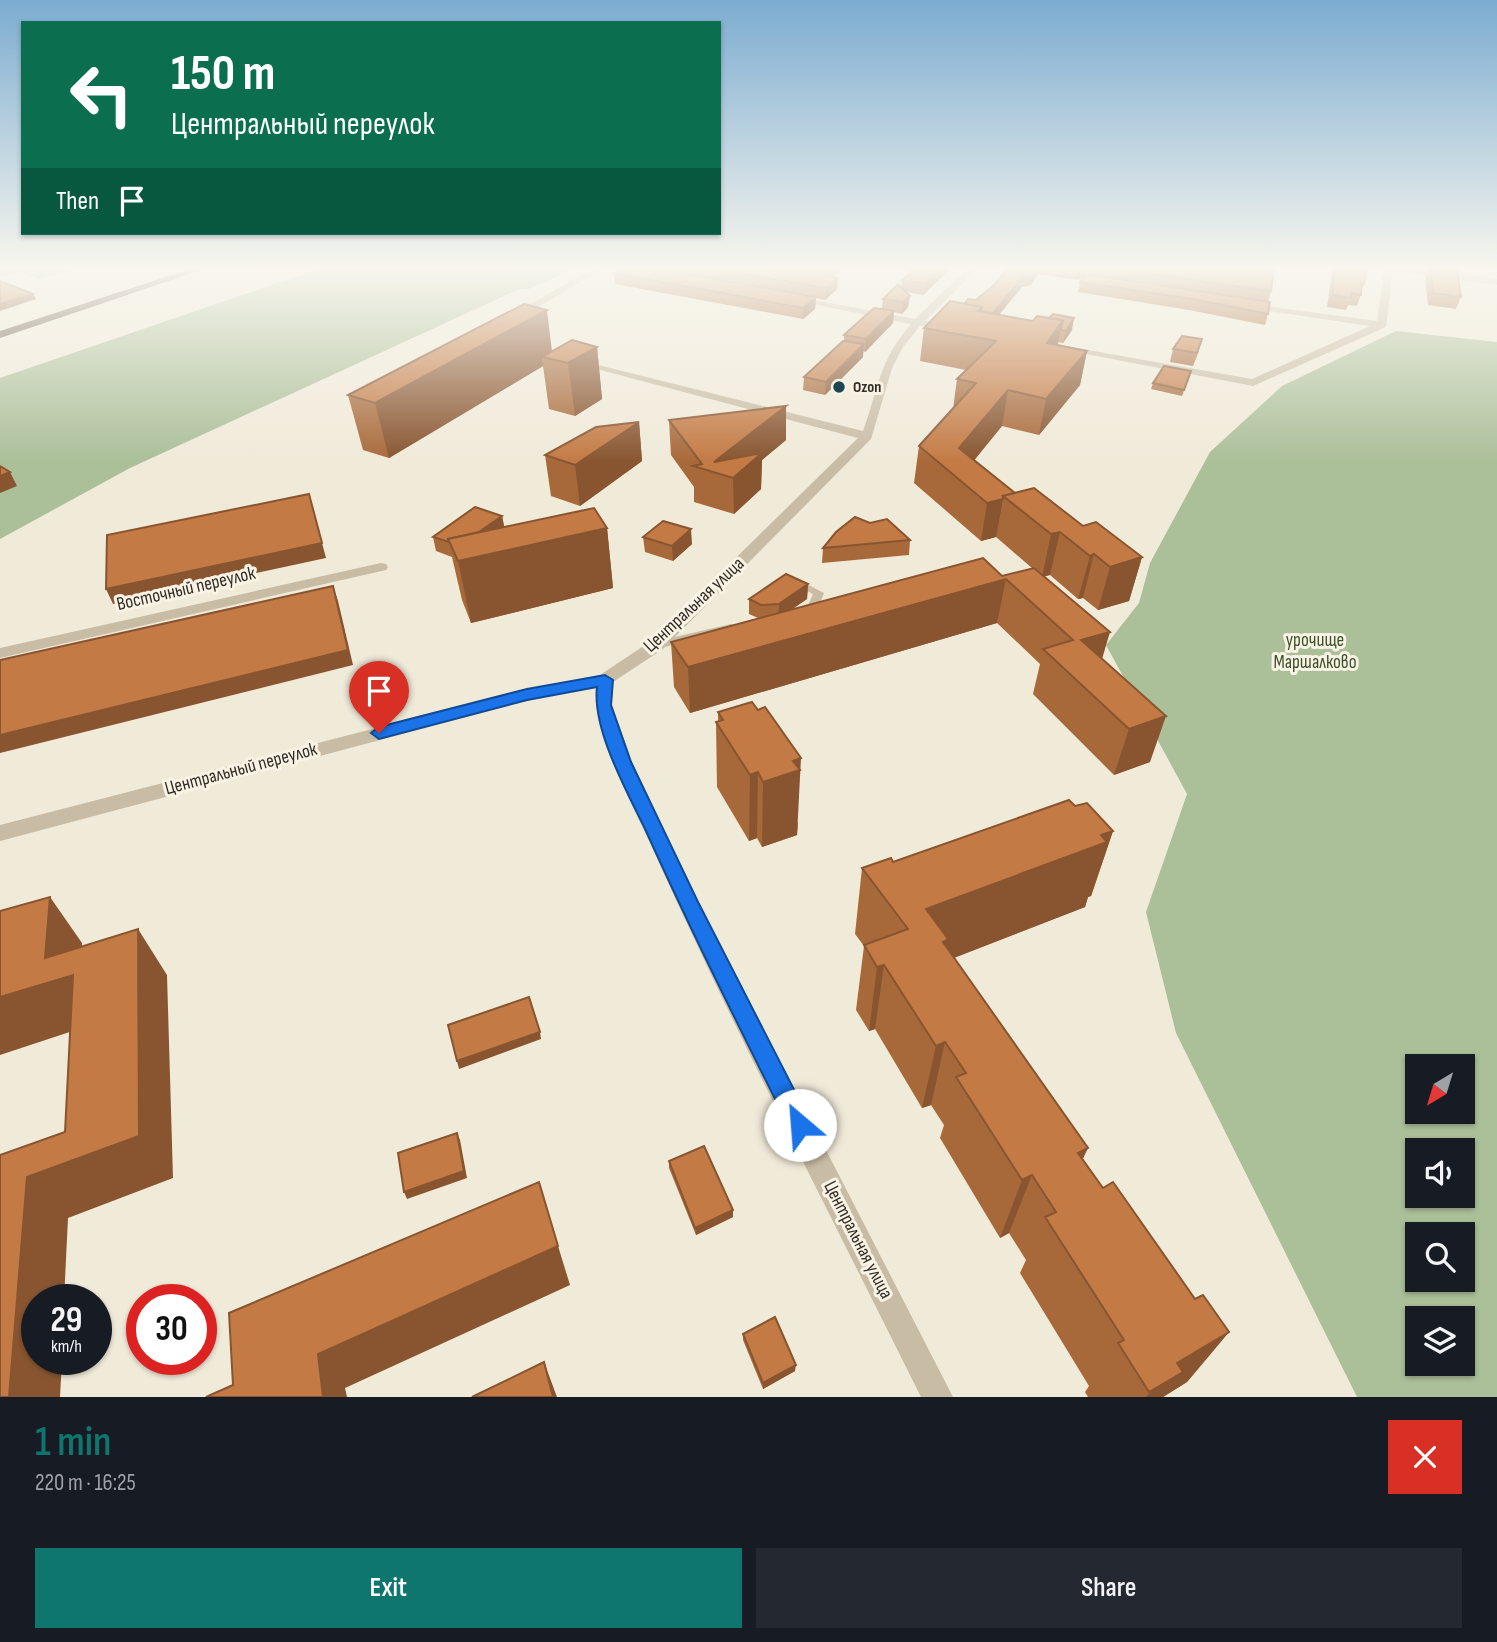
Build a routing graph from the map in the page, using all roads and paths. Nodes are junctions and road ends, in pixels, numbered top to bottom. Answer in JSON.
{"nodes":[{"id":1,"x":913,"y":332,"type":"edge"},
{"id":2,"x":1366,"y":332,"type":"edge"},
{"id":3,"x":1049,"y":346,"type":"edge"},
{"id":4,"x":560,"y":356,"type":"edge"},
{"id":5,"x":867,"y":436,"type":"junction"},
{"id":6,"x":381,"y":567,"type":"dead end"},
{"id":7,"x":793,"y":580,"type":"edge"},
{"id":8,"x":793,"y":621,"type":"edge"},
{"id":9,"x":741,"y":627,"type":"edge"},
{"id":10,"x":657,"y":645,"type":"junction"},
{"id":11,"x":0,"y":653,"type":"edge"},
{"id":12,"x":605,"y":680,"type":"junction"},
{"id":13,"x":0,"y":833,"type":"edge"},
{"id":14,"x":937,"y":1397,"type":"edge"}],
"edges":[{"from":1,"to":5,"type":"street","name":"Центральная улица"},
{"from":2,"to":3,"type":"street"},
{"from":4,"to":5,"type":"street"},
{"from":5,"to":10,"type":"street","name":"Центральная улица"},
{"from":6,"to":11,"type":"street","name":"Восточный переулок"},
{"from":7,"to":8,"type":"lane"},
{"from":9,"to":10,"type":"lane"},
{"from":10,"to":12,"type":"street","name":"Центральная улица"},
{"from":12,"to":13,"type":"street","name":"Центральный переулок"},
{"from":12,"to":14,"type":"street","name":"Центральная улица"}]}
